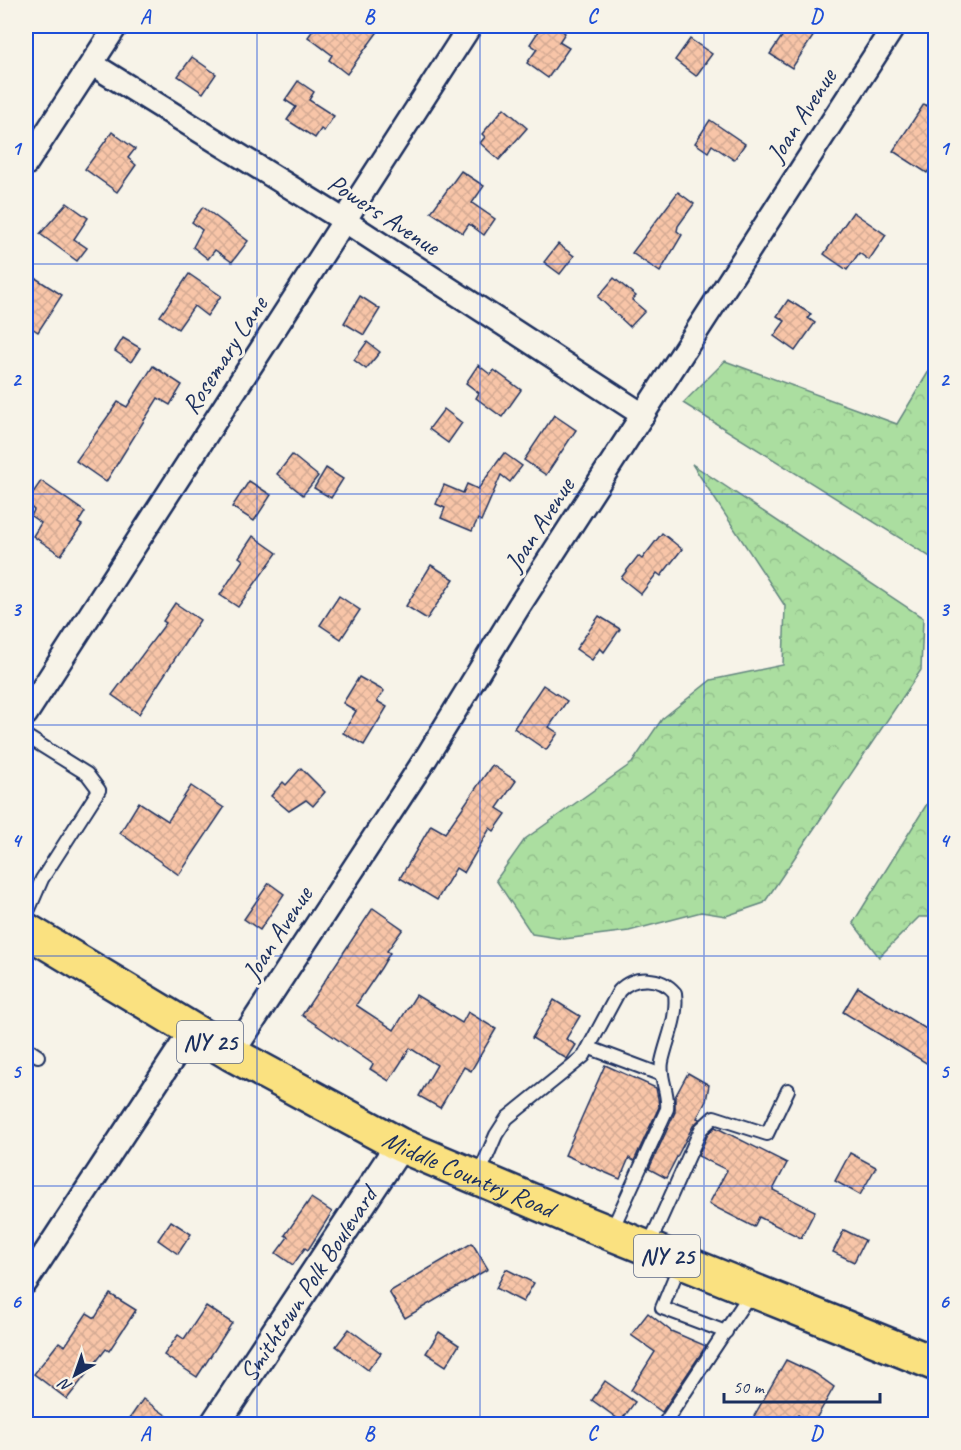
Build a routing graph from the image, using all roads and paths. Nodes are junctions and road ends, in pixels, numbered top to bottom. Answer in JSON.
{"nodes":[{"id":1,"x":117,"y":26,"type":"edge"},
{"id":2,"x":470,"y":26,"type":"edge"},
{"id":3,"x":894,"y":26,"type":"edge"},
{"id":4,"x":92,"y":64,"type":"junction"},
{"id":5,"x":26,"y":164,"type":"edge"},
{"id":6,"x":345,"y":222,"type":"junction"},
{"id":7,"x":643,"y":415,"type":"junction"},
{"id":8,"x":26,"y":714,"type":"edge"},
{"id":9,"x":26,"y":735,"type":"edge"},
{"id":10,"x":26,"y":916,"type":"edge"},
{"id":11,"x":26,"y":930,"type":"edge"},
{"id":12,"x":192,"y":1031,"type":"junction"},
{"id":13,"x":26,"y":1048,"type":"edge"},
{"id":14,"x":590,"y":1048,"type":"junction"},
{"id":15,"x":232,"y":1054,"type":"junction"},
{"id":16,"x":38,"y":1056,"type":"dead end"},
{"id":17,"x":662,"y":1076,"type":"junction"},
{"id":18,"x":788,"y":1090,"type":"dead end"},
{"id":19,"x":400,"y":1145,"type":"junction"},
{"id":20,"x":478,"y":1178,"type":"junction"},
{"id":21,"x":610,"y":1233,"type":"junction"},
{"id":22,"x":648,"y":1248,"type":"junction"},
{"id":23,"x":681,"y":1261,"type":"junction"},
{"id":24,"x":26,"y":1282,"type":"edge"},
{"id":25,"x":753,"y":1290,"type":"junction"},
{"id":26,"x":726,"y":1332,"type":"junction"},
{"id":27,"x":936,"y":1364,"type":"edge"},
{"id":28,"x":215,"y":1425,"type":"edge"},
{"id":29,"x":664,"y":1425,"type":"edge"}],
"edges":[{"from":1,"to":4,"type":"street"},
{"from":2,"to":6,"type":"street","name":"Rosemary Lane"},
{"from":3,"to":7,"type":"street","name":"Joan Avenue"},
{"from":4,"to":5,"type":"street"},
{"from":4,"to":6,"type":"street","name":"Powers Avenue"},
{"from":6,"to":7,"type":"street","name":"Powers Avenue"},
{"from":6,"to":8,"type":"street","name":"Rosemary Lane"},
{"from":7,"to":15,"type":"street","name":"Joan Avenue"},
{"from":9,"to":10,"type":"lane"},
{"from":11,"to":12,"type":"main road","name":"Middle Country Road","number":"NY 25"},
{"from":12,"to":15,"type":"main road","name":"Middle Country Road","number":"NY 25"},
{"from":12,"to":24,"type":"street"},
{"from":13,"to":16,"type":"lane"},
{"from":14,"to":17,"type":"lane"},
{"from":14,"to":17,"type":"lane"},
{"from":14,"to":20,"type":"lane"},
{"from":15,"to":19,"type":"main road","name":"Middle Country Road","number":"NY 25"},
{"from":17,"to":21,"type":"lane"},
{"from":18,"to":22,"type":"lane"},
{"from":19,"to":20,"type":"main road","name":"Middle Country Road","number":"NY 25"},
{"from":19,"to":28,"type":"street","name":"Smithtown Polk Boulevard"},
{"from":20,"to":21,"type":"main road","name":"Middle Country Road","number":"NY 25"},
{"from":21,"to":22,"type":"main road","name":"Middle Country Road","number":"NY 25"},
{"from":22,"to":23,"type":"main road","name":"Middle Country Road","number":"NY 25"},
{"from":23,"to":25,"type":"main road","name":"Middle Country Road","number":"NY 25"},
{"from":23,"to":26,"type":"lane"},
{"from":25,"to":26,"type":"lane"},
{"from":25,"to":27,"type":"main road","name":"Middle Country Road","number":"NY 25"},
{"from":26,"to":29,"type":"lane"}]}
